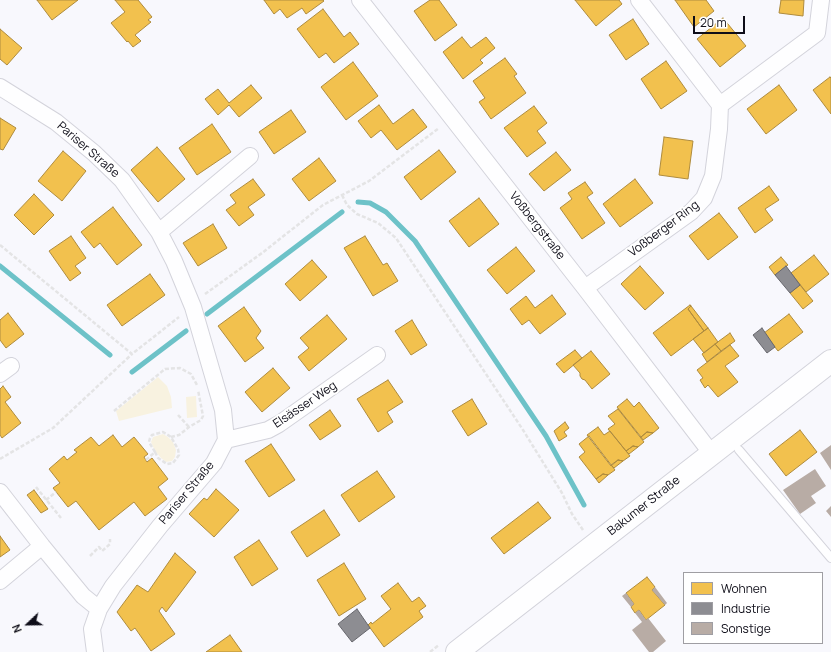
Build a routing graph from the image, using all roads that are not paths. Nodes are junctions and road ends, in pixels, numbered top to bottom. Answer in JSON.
{"nodes":[{"id":1,"x":360,"y":0,"type":"edge"},
{"id":2,"x":639,"y":0,"type":"edge"},
{"id":3,"x":821,"y":0,"type":"edge"},
{"id":4,"x":824,"y":34,"type":"edge"},
{"id":5,"x":0,"y":87,"type":"edge"},
{"id":6,"x":720,"y":105,"type":"junction"},
{"id":7,"x":250,"y":156,"type":"dead end"},
{"id":8,"x":159,"y":232,"type":"junction"},
{"id":9,"x":585,"y":288,"type":"junction"},
{"id":10,"x":377,"y":354,"type":"dead end"},
{"id":11,"x":831,"y":361,"type":"edge"},
{"id":12,"x":226,"y":440,"type":"junction"},
{"id":13,"x":739,"y":450,"type":"dead end"},
{"id":14,"x":712,"y":454,"type":"junction"},
{"id":15,"x":0,"y":492,"type":"edge"},
{"id":16,"x":42,"y":546,"type":"junction"},
{"id":17,"x":831,"y":558,"type":"edge"},
{"id":18,"x":0,"y":581,"type":"edge"},
{"id":19,"x":99,"y":609,"type":"junction"},
{"id":20,"x":95,"y":652,"type":"edge"},
{"id":21,"x":457,"y":652,"type":"edge"}],
"edges":[{"from":1,"to":9,"type":"street","name":"Voßbergstraße"},
{"from":2,"to":6,"type":"street"},
{"from":3,"to":4,"type":"street"},
{"from":4,"to":6,"type":"street"},
{"from":5,"to":8,"type":"street","name":"Pariser Straße"},
{"from":6,"to":9,"type":"street","name":"Voßberger Ring"},
{"from":7,"to":8,"type":"street"},
{"from":8,"to":12,"type":"street","name":"Pariser Straße"},
{"from":9,"to":14,"type":"street","name":"Voßbergstraße"},
{"from":10,"to":12,"type":"street","name":"Elsässer Weg"},
{"from":11,"to":14,"type":"main road","name":"Bakumer Straße"},
{"from":12,"to":19,"type":"street","name":"Pariser Straße"},
{"from":13,"to":17,"type":"lane"},
{"from":14,"to":21,"type":"main road","name":"Bakumer Straße"},
{"from":15,"to":16,"type":"street"},
{"from":16,"to":18,"type":"street"},
{"from":16,"to":19,"type":"street"},
{"from":19,"to":20,"type":"street","name":"Pariser Straße"}]}
